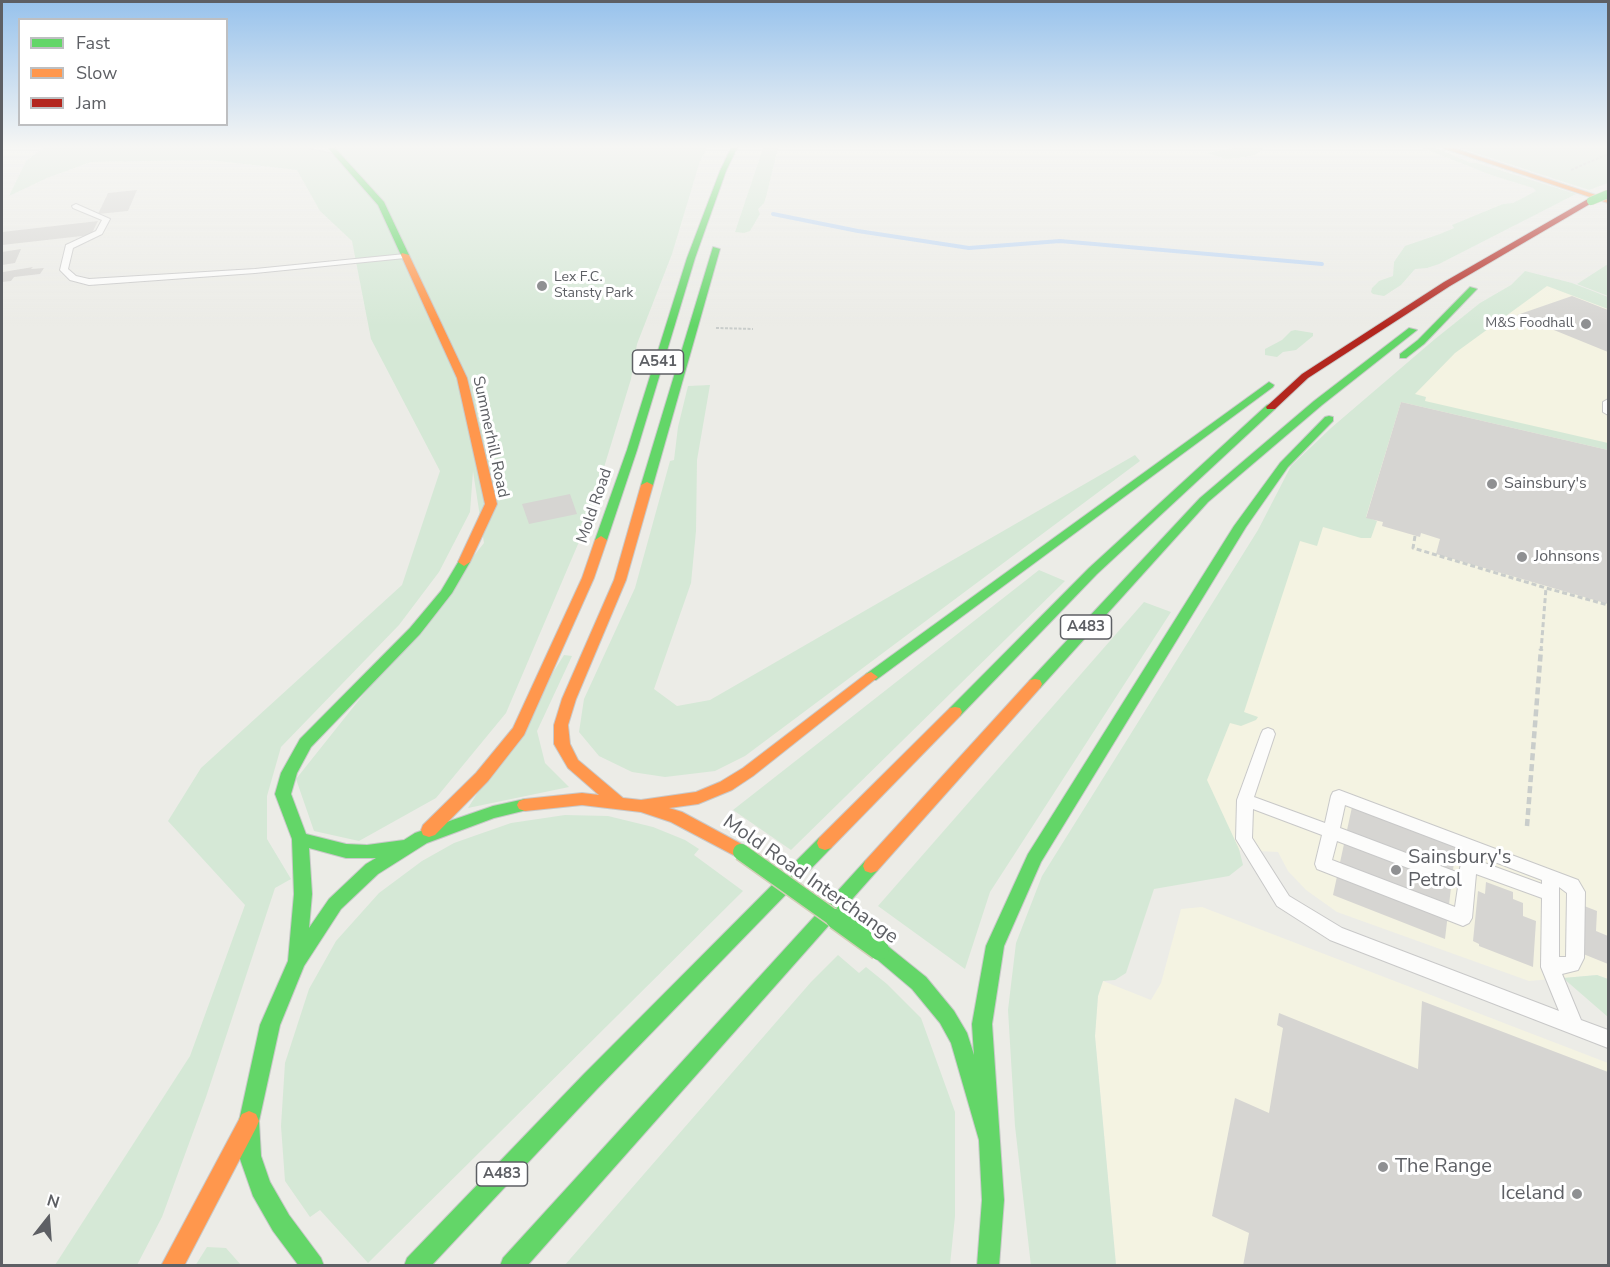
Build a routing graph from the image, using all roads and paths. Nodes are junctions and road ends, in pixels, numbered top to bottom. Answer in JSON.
{"nodes":[{"id":1,"x":79,"y":207,"type":"edge"},
{"id":2,"x":382,"y":207,"type":"edge"},
{"id":3,"x":710,"y":207,"type":"edge"},
{"id":4,"x":1581,"y":207,"type":"edge"},
{"id":5,"x":722,"y":233,"type":"dead end"},
{"id":6,"x":405,"y":256,"type":"junction"},
{"id":7,"x":1460,"y":276,"type":"junction"},
{"id":8,"x":681,"y":327,"type":"junction"},
{"id":9,"x":753,"y":329,"type":"dead end"},
{"id":10,"x":1393,"y":364,"type":"dead end"},
{"id":11,"x":1608,"y":402,"type":"edge"},
{"id":12,"x":1338,"y":409,"type":"dead end"},
{"id":13,"x":1608,"y":412,"type":"edge"},
{"id":14,"x":1415,"y":536,"type":"dead end"},
{"id":15,"x":1546,"y":588,"type":"junction"},
{"id":16,"x":1608,"y":605,"type":"edge"},
{"id":17,"x":1268,"y":734,"type":"dead end"},
{"id":18,"x":1245,"y":800,"type":"junction"},
{"id":19,"x":617,"y":801,"type":"junction"},
{"id":20,"x":641,"y":806,"type":"junction"},
{"id":21,"x":1527,"y":826,"type":"dead end"},
{"id":22,"x":1331,"y":832,"type":"junction"},
{"id":23,"x":421,"y":838,"type":"junction"},
{"id":24,"x":300,"y":839,"type":"junction"},
{"id":25,"x":405,"y":847,"type":"junction"},
{"id":26,"x":1551,"y":876,"type":"junction"},
{"id":27,"x":1467,"y":883,"type":"junction"},
{"id":28,"x":1551,"y":894,"type":"junction"},
{"id":29,"x":297,"y":961,"type":"junction"},
{"id":30,"x":1550,"y":967,"type":"junction"},
{"id":31,"x":1574,"y":1025,"type":"junction"},
{"id":32,"x":1608,"y":1039,"type":"edge"},
{"id":33,"x":249,"y":1121,"type":"junction"},
{"id":34,"x":989,"y":1140,"type":"junction"},
{"id":35,"x":172,"y":1266,"type":"edge"},
{"id":36,"x":313,"y":1266,"type":"edge"},
{"id":37,"x":415,"y":1266,"type":"edge"},
{"id":38,"x":511,"y":1266,"type":"edge"},
{"id":39,"x":988,"y":1266,"type":"edge"}],
"edges":[{"from":1,"to":6,"type":"lane"},
{"from":2,"to":6,"type":"main road","name":"Summerhill Road"},
{"from":3,"to":8,"type":"main road","name":"Mold Road","number":"A541"},
{"from":4,"to":7,"type":"main road","number":"A483","bridge":true},
{"from":5,"to":8,"type":"main road","name":"Mold Road","number":"A541"},
{"from":6,"to":24,"type":"main road","name":"Summerhill Road"},
{"from":7,"to":20,"type":"main road","number":"A483"},
{"from":7,"to":37,"type":"main road","number":"A483"},
{"from":8,"to":9,"type":"path"},
{"from":8,"to":19,"type":"main road","name":"Mold Road","number":"A541"},
{"from":8,"to":23,"type":"main road","name":"Mold Road","number":"A541"},
{"from":10,"to":38,"type":"main road","number":"A483"},
{"from":11,"to":13,"type":"lane"},
{"from":12,"to":34,"type":"main road"},
{"from":14,"to":15,"type":"path"},
{"from":15,"to":16,"type":"path"},
{"from":15,"to":21,"type":"path"},
{"from":17,"to":18,"type":"lane"},
{"from":18,"to":22,"type":"lane"},
{"from":18,"to":31,"type":"lane"},
{"from":19,"to":20,"type":"main road","name":"Mold Road Interchange"},
{"from":19,"to":23,"type":"main road","name":"Mold Road Interchange"},
{"from":20,"to":34,"type":"main road","name":"Mold Road Interchange","bridge":true},
{"from":22,"to":26,"type":"lane"},
{"from":22,"to":27,"type":"lane"},
{"from":22,"to":27,"type":"lane"},
{"from":23,"to":25,"type":"main road","name":"Mold Road Interchange"},
{"from":24,"to":25,"type":"main road"},
{"from":24,"to":29,"type":"main road","name":"Summerhill Road"},
{"from":25,"to":29,"type":"main road","name":"Mold Road Interchange"},
{"from":26,"to":28,"type":"lane"},
{"from":26,"to":30,"type":"lane"},
{"from":27,"to":28,"type":"lane"},
{"from":28,"to":30,"type":"lane"},
{"from":29,"to":33,"type":"main road","name":"Mold Road Interchange"},
{"from":30,"to":31,"type":"lane"},
{"from":31,"to":32,"type":"lane"},
{"from":33,"to":35,"type":"main road"},
{"from":33,"to":36,"type":"main road","name":"Mold Road Interchange"},
{"from":34,"to":39,"type":"main road","name":"Mold Road Interchange"}]}
